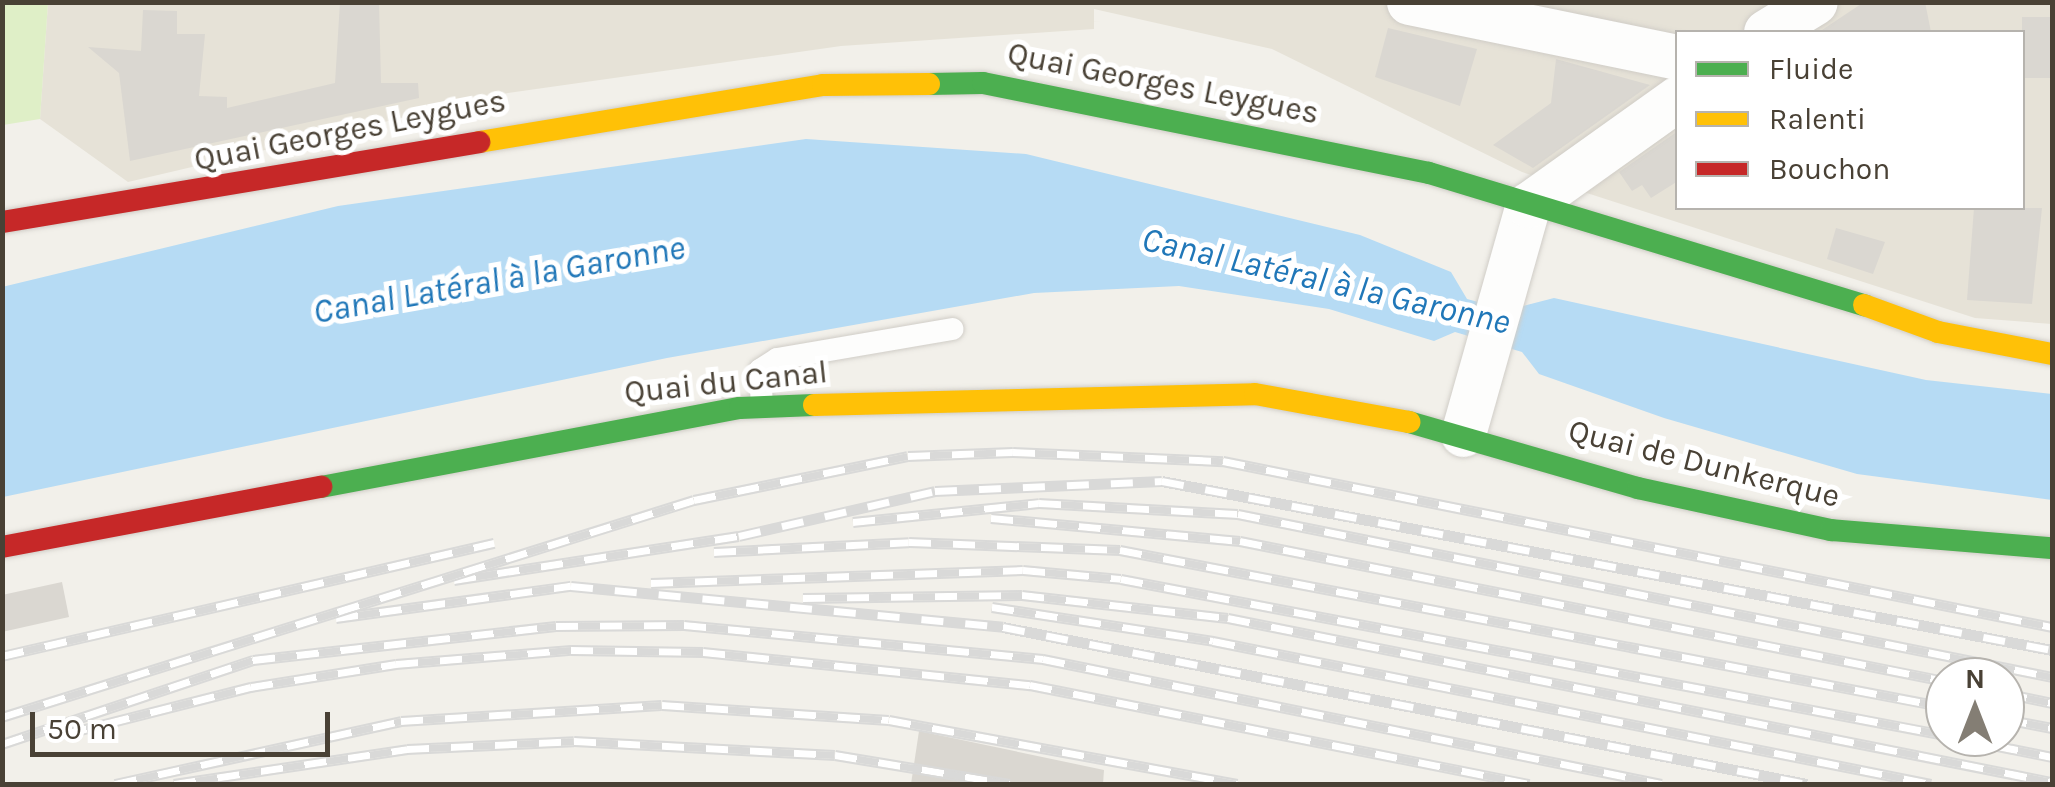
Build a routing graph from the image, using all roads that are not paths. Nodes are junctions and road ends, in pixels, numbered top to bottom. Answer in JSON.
{"nodes":[{"id":1,"x":1409,"y":2,"type":"edge"},
{"id":2,"x":1814,"y":2,"type":"edge"},
{"id":3,"x":1758,"y":30,"type":"edge"},
{"id":4,"x":1675,"y":38,"type":"edge"},
{"id":5,"x":1628,"y":42,"type":"junction"},
{"id":6,"x":1675,"y":56,"type":"edge"},
{"id":7,"x":1675,"y":100,"type":"edge"},
{"id":8,"x":1521,"y":219,"type":"junction"},
{"id":9,"x":2,"y":222,"type":"edge"},
{"id":10,"x":952,"y":329,"type":"dead end"},
{"id":11,"x":2052,"y":354,"type":"edge"},
{"id":12,"x":762,"y":407,"type":"junction"},
{"id":13,"x":1467,"y":420,"type":"junction"},
{"id":14,"x":2,"y":547,"type":"edge"},
{"id":15,"x":2052,"y":548,"type":"edge"}],
"edges":[{"from":1,"to":5,"type":"street"},
{"from":2,"to":3,"type":"street"},
{"from":4,"to":5,"type":"street"},
{"from":5,"to":6,"type":"street"},
{"from":7,"to":8,"type":"street"},
{"from":8,"to":9,"type":"street","name":"Quai Georges Leygues"},
{"from":8,"to":11,"type":"street","name":"Quai Georges Leygues"},
{"from":8,"to":13,"type":"street"},
{"from":10,"to":12,"type":"lane"},
{"from":12,"to":13,"type":"street","name":"Quai du Canal"},
{"from":12,"to":14,"type":"street","name":"Quai du Canal"},
{"from":13,"to":15,"type":"street","name":"Quai de Dunkerque"}]}
